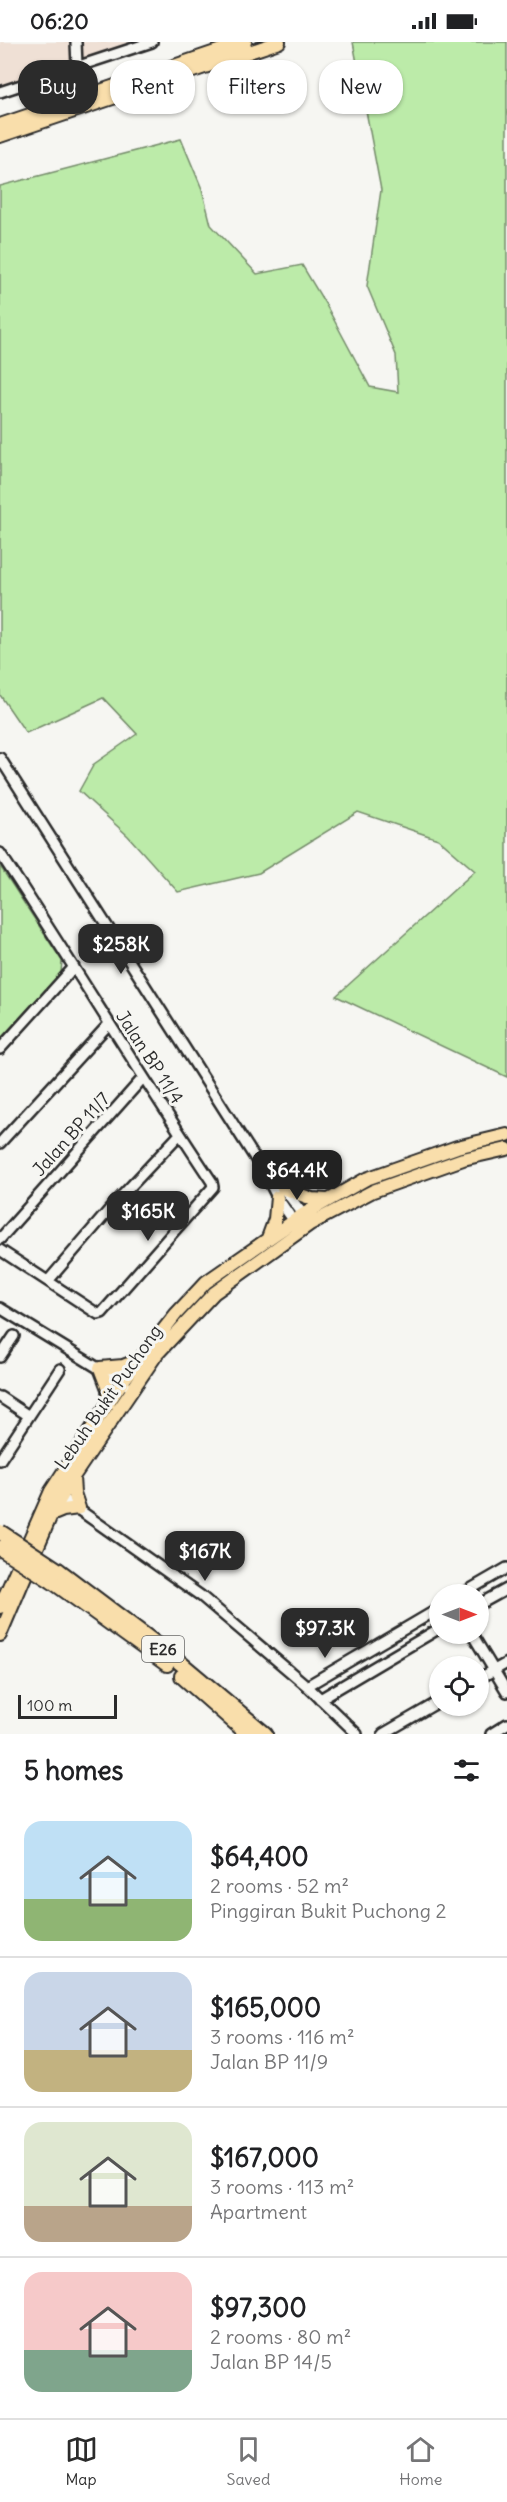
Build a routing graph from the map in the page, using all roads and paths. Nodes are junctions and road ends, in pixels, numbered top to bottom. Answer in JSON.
{"nodes":[{"id":1,"x":76,"y":42,"type":"edge"},
{"id":2,"x":152,"y":42,"type":"edge"},
{"id":3,"x":245,"y":42,"type":"edge"},
{"id":4,"x":279,"y":42,"type":"edge"},
{"id":5,"x":77,"y":60,"type":"edge"},
{"id":6,"x":96,"y":60,"type":"edge"},
{"id":7,"x":18,"y":86,"type":"edge"},
{"id":8,"x":0,"y":92,"type":"edge"},
{"id":9,"x":0,"y":125,"type":"edge"},
{"id":10,"x":0,"y":136,"type":"edge"},
{"id":11,"x":0,"y":758,"type":"edge"},
{"id":12,"x":0,"y":853,"type":"edge"},
{"id":13,"x":74,"y":967,"type":"junction"},
{"id":14,"x":109,"y":1024,"type":"junction"},
{"id":15,"x":0,"y":1049,"type":"edge"},
{"id":16,"x":143,"y":1078,"type":"junction"},
{"id":17,"x":180,"y":1134,"type":"junction"},
{"id":18,"x":507,"y":1136,"type":"edge"},
{"id":19,"x":0,"y":1143,"type":"edge"},
{"id":20,"x":507,"y":1149,"type":"edge"},
{"id":21,"x":280,"y":1192,"type":"junction"},
{"id":22,"x":328,"y":1200,"type":"junction"},
{"id":23,"x":302,"y":1222,"type":"junction"},
{"id":24,"x":268,"y":1238,"type":"junction"},
{"id":25,"x":0,"y":1239,"type":"edge"},
{"id":26,"x":0,"y":1250,"type":"edge"},
{"id":27,"x":48,"y":1281,"type":"junction"},
{"id":28,"x":0,"y":1308,"type":"edge"},
{"id":29,"x":14,"y":1336,"type":"dead end"},
{"id":30,"x":0,"y":1357,"type":"edge"},
{"id":31,"x":139,"y":1359,"type":"junction"},
{"id":32,"x":100,"y":1368,"type":"junction"},
{"id":33,"x":60,"y":1369,"type":"dead end"},
{"id":34,"x":122,"y":1382,"type":"junction"},
{"id":35,"x":133,"y":1389,"type":"junction"},
{"id":36,"x":0,"y":1397,"type":"edge"},
{"id":37,"x":109,"y":1402,"type":"junction"},
{"id":38,"x":29,"y":1416,"type":"junction"},
{"id":39,"x":0,"y":1460,"type":"edge"},
{"id":40,"x":73,"y":1477,"type":"junction"},
{"id":41,"x":56,"y":1493,"type":"junction"},
{"id":42,"x":80,"y":1508,"type":"junction"},
{"id":43,"x":51,"y":1515,"type":"junction"},
{"id":44,"x":0,"y":1532,"type":"edge"},
{"id":45,"x":0,"y":1548,"type":"edge"},
{"id":46,"x":507,"y":1568,"type":"edge"},
{"id":47,"x":55,"y":1576,"type":"junction"},
{"id":48,"x":479,"y":1584,"type":"edge"},
{"id":49,"x":507,"y":1588,"type":"edge"},
{"id":50,"x":489,"y":1599,"type":"edge"},
{"id":51,"x":0,"y":1607,"type":"edge"},
{"id":52,"x":429,"y":1614,"type":"edge"},
{"id":53,"x":0,"y":1635,"type":"edge"},
{"id":54,"x":429,"y":1635,"type":"edge"},
{"id":55,"x":478,"y":1644,"type":"edge"},
{"id":56,"x":507,"y":1663,"type":"edge"},
{"id":57,"x":493,"y":1671,"type":"junction"},
{"id":58,"x":489,"y":1673,"type":"edge"},
{"id":59,"x":307,"y":1686,"type":"junction"},
{"id":60,"x":507,"y":1692,"type":"edge"},
{"id":61,"x":320,"y":1699,"type":"junction"},
{"id":62,"x":429,"y":1707,"type":"edge"},
{"id":63,"x":507,"y":1724,"type":"edge"},
{"id":64,"x":248,"y":1734,"type":"edge"},
{"id":65,"x":265,"y":1734,"type":"edge"},
{"id":66,"x":357,"y":1734,"type":"edge"},
{"id":67,"x":382,"y":1734,"type":"edge"},
{"id":68,"x":491,"y":1734,"type":"edge"}],
"edges":[{"from":1,"to":5,"type":"street"},
{"from":2,"to":6,"type":"street"},
{"from":3,"to":9,"type":"main road"},
{"from":4,"to":10,"type":"main road"},
{"from":7,"to":8,"type":"street"},
{"from":11,"to":21,"type":"street"},
{"from":12,"to":13,"type":"street","name":"Jalan BP 11/4"},
{"from":13,"to":14,"type":"street","name":"Jalan BP 11/4"},
{"from":13,"to":15,"type":"street"},
{"from":14,"to":16,"type":"street","name":"Jalan BP 11/4"},
{"from":14,"to":19,"type":"street"},
{"from":16,"to":17,"type":"street","name":"Jalan BP 11/4"},
{"from":16,"to":25,"type":"street","name":"Jalan BP 11/7"},
{"from":17,"to":27,"type":"street"},
{"from":17,"to":27,"type":"street","name":"Jalan BP 11/4"},
{"from":18,"to":22,"type":"main road","name":"Lebuh Bukit Puchong"},
{"from":20,"to":23,"type":"main road","name":"Lebuh Bukit Puchong"},
{"from":21,"to":22,"type":"main road"},
{"from":21,"to":23,"type":"street"},
{"from":21,"to":24,"type":"main road"},
{"from":22,"to":23,"type":"main road","name":"Lebuh Bukit Puchong"},
{"from":23,"to":24,"type":"main road","name":"Lebuh Bukit Puchong"},
{"from":23,"to":35,"type":"main road","name":"Lebuh Bukit Puchong"},
{"from":24,"to":31,"type":"main road","name":"Lebuh Bukit Puchong"},
{"from":26,"to":27,"type":"street"},
{"from":28,"to":32,"type":"street"},
{"from":29,"to":30,"type":"street"},
{"from":31,"to":32,"type":"main road"},
{"from":31,"to":34,"type":"main road","name":"Lebuh Bukit Puchong"},
{"from":32,"to":34,"type":"street"},
{"from":32,"to":37,"type":"main road"},
{"from":33,"to":38,"type":"street"},
{"from":34,"to":35,"type":"street"},
{"from":34,"to":37,"type":"main road","name":"Lebuh Bukit Puchong"},
{"from":35,"to":40,"type":"main road","name":"Lebuh Bukit Puchong"},
{"from":36,"to":38,"type":"street"},
{"from":37,"to":41,"type":"main road","name":"Lebuh Bukit Puchong"},
{"from":38,"to":39,"type":"street"},
{"from":40,"to":41,"type":"main road","name":"Lebuh Bukit Puchong"},
{"from":40,"to":42,"type":"main road"},
{"from":41,"to":42,"type":"street"},
{"from":41,"to":43,"type":"main road","name":"Lebuh Bukit Puchong"},
{"from":41,"to":51,"type":"main road","name":"Lebuh Bukit Puchong"},
{"from":42,"to":43,"type":"main road"},
{"from":42,"to":59,"type":"street"},
{"from":43,"to":53,"type":"main road","name":"Lebuh Bukit Puchong"},
{"from":44,"to":47,"type":"highway","number":"E26","bridge":true},
{"from":45,"to":47,"type":"highway","number":"E26","bridge":true},
{"from":46,"to":48,"type":"street"},
{"from":47,"to":64,"type":"highway","number":"E26"},
{"from":47,"to":65,"type":"highway","number":"E26"},
{"from":49,"to":50,"type":"street"},
{"from":52,"to":59,"type":"street"},
{"from":54,"to":61,"type":"street"},
{"from":55,"to":57,"type":"street"},
{"from":56,"to":57,"type":"street"},
{"from":57,"to":58,"type":"street"},
{"from":57,"to":60,"type":"street"},
{"from":59,"to":61,"type":"street"},
{"from":61,"to":66,"type":"street"},
{"from":62,"to":67,"type":"street"},
{"from":63,"to":68,"type":"street"}]}
